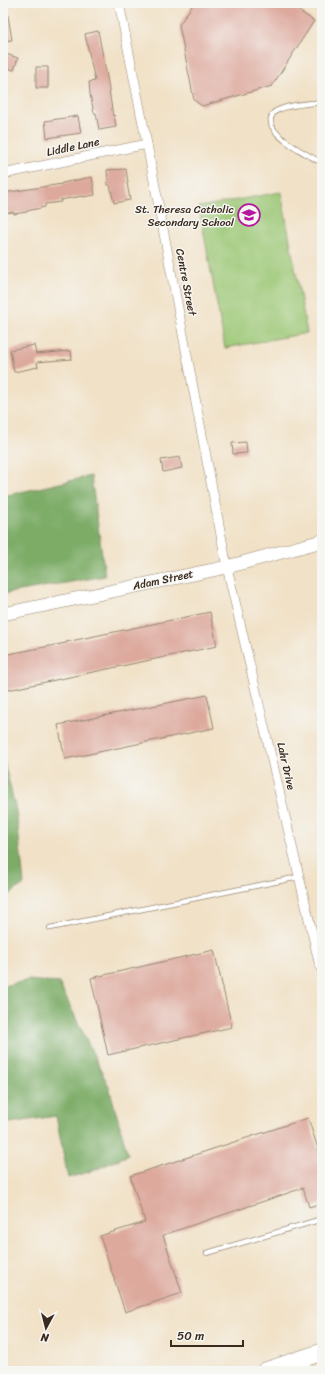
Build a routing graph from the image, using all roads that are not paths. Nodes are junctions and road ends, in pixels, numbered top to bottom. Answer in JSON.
{"nodes":[{"id":1,"x":119,"y":3,"type":"edge"},
{"id":2,"x":322,"y":102,"type":"edge"},
{"id":3,"x":147,"y":144,"type":"junction"},
{"id":4,"x":322,"y":163,"type":"edge"},
{"id":5,"x":3,"y":174,"type":"edge"},
{"id":6,"x":322,"y":541,"type":"edge"},
{"id":7,"x":227,"y":567,"type":"junction"},
{"id":8,"x":3,"y":614,"type":"edge"},
{"id":9,"x":299,"y":877,"type":"junction"},
{"id":10,"x":50,"y":928,"type":"dead end"},
{"id":11,"x":322,"y":970,"type":"edge"},
{"id":12,"x":322,"y":1219,"type":"edge"},
{"id":13,"x":207,"y":1253,"type":"dead end"},
{"id":14,"x":322,"y":1352,"type":"edge"},
{"id":15,"x":265,"y":1371,"type":"edge"}],
"edges":[{"from":1,"to":3,"type":"street","name":"Centre Street"},
{"from":2,"to":4,"type":"lane"},
{"from":3,"to":5,"type":"street","name":"Liddle Lane"},
{"from":3,"to":7,"type":"street","name":"Centre Street"},
{"from":6,"to":7,"type":"street","name":"Adam Street"},
{"from":7,"to":8,"type":"street","name":"Adam Street"},
{"from":7,"to":9,"type":"street","name":"Lahr Drive"},
{"from":9,"to":10,"type":"lane"},
{"from":9,"to":11,"type":"street","name":"Lahr Drive"},
{"from":12,"to":13,"type":"lane"},
{"from":14,"to":15,"type":"highway"}]}
